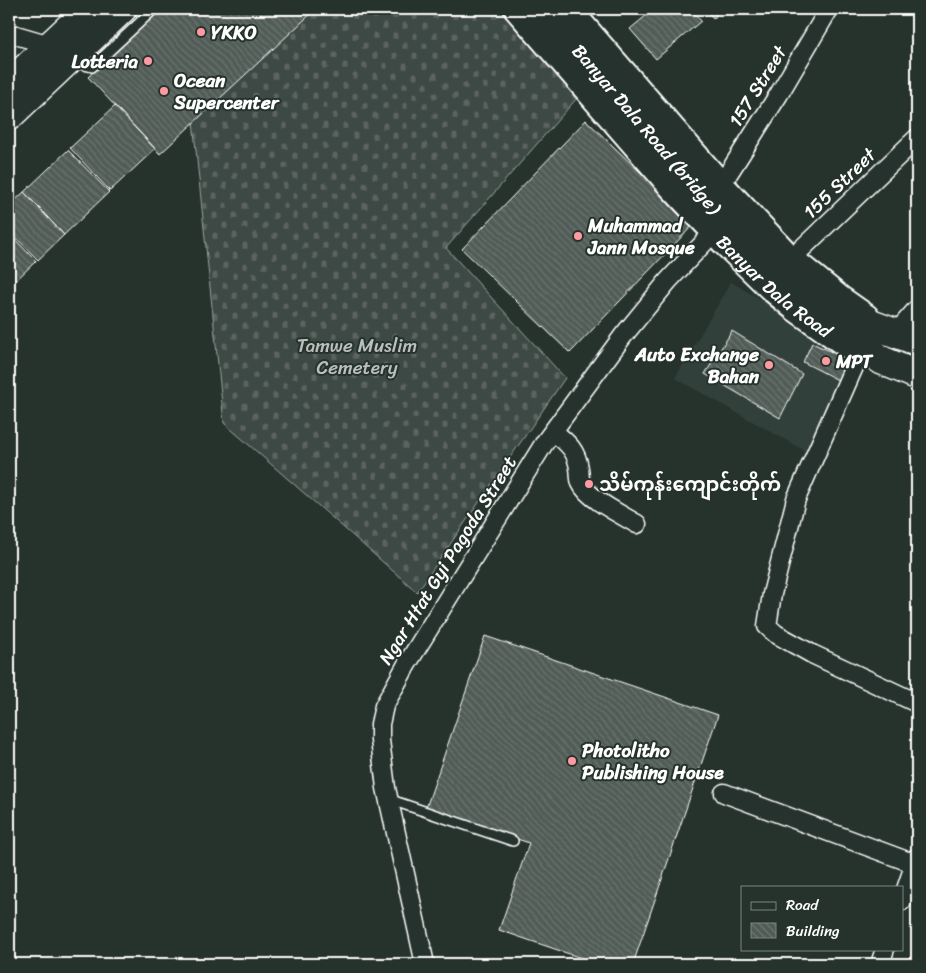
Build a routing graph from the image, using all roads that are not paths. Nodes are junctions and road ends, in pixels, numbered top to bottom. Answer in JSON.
{"nodes":[{"id":1,"x":88,"y":9,"type":"edge"},
{"id":2,"x":122,"y":9,"type":"edge"},
{"id":3,"x":154,"y":9,"type":"edge"},
{"id":4,"x":517,"y":9,"type":"edge"},
{"id":5,"x":544,"y":9,"type":"edge"},
{"id":6,"x":568,"y":9,"type":"edge"},
{"id":7,"x":829,"y":9,"type":"edge"},
{"id":8,"x":9,"y":33,"type":"edge"},
{"id":9,"x":58,"y":53,"type":"junction"},
{"id":10,"x":9,"y":84,"type":"edge"},
{"id":11,"x":9,"y":116,"type":"edge"},
{"id":12,"x":917,"y":138,"type":"edge"},
{"id":13,"x":721,"y":185,"type":"junction"},
{"id":14,"x":714,"y":232,"type":"junction"},
{"id":15,"x":791,"y":259,"type":"junction"},
{"id":16,"x":819,"y":305,"type":"junction"},
{"id":17,"x":917,"y":309,"type":"edge"},
{"id":18,"x":900,"y":335,"type":"edge"},
{"id":19,"x":871,"y":356,"type":"junction"},
{"id":20,"x":917,"y":375,"type":"edge"},
{"id":21,"x":553,"y":431,"type":"junction"},
{"id":22,"x":637,"y":524,"type":"dead end"},
{"id":23,"x":917,"y":703,"type":"edge"},
{"id":24,"x":724,"y":794,"type":"dead end"},
{"id":25,"x":388,"y":798,"type":"junction"},
{"id":26,"x":513,"y":840,"type":"dead end"},
{"id":27,"x":916,"y":861,"type":"edge"},
{"id":28,"x":904,"y":895,"type":"edge"},
{"id":29,"x":886,"y":950,"type":"edge"},
{"id":30,"x":425,"y":964,"type":"edge"},
{"id":31,"x":880,"y":964,"type":"edge"}],
"edges":[{"from":1,"to":9,"type":"main road"},
{"from":2,"to":9,"type":"main road"},
{"from":3,"to":9,"type":"lane"},
{"from":4,"to":14,"type":"main road","name":"Banyar Dala Road"},
{"from":5,"to":16,"type":"main road","name":"Banyar Dala Road (bridge)"},
{"from":6,"to":13,"type":"main road","name":"Banyar Dala Road"},
{"from":7,"to":13,"type":"street","name":"157 Street"},
{"from":8,"to":9,"type":"street"},
{"from":9,"to":10,"type":"main road"},
{"from":9,"to":11,"type":"main road"},
{"from":12,"to":15,"type":"street","name":"155 Street"},
{"from":13,"to":15,"type":"main road","name":"Banyar Dala Road"},
{"from":14,"to":19,"type":"main road","name":"Banyar Dala Road"},
{"from":14,"to":21,"type":"street","name":"Ngar Htat Gyi Pagoda Street"},
{"from":15,"to":18,"type":"main road","name":"Banyar Dala Road"},
{"from":16,"to":18,"type":"main road"},
{"from":16,"to":19,"type":"main road"},
{"from":17,"to":18,"type":"street"},
{"from":19,"to":20,"type":"main road","name":"Banyar Dala Road"},
{"from":19,"to":23,"type":"street"},
{"from":21,"to":22,"type":"street"},
{"from":21,"to":25,"type":"street","name":"Ngar Htat Gyi Pagoda Street"},
{"from":24,"to":27,"type":"street"},
{"from":25,"to":26,"type":"lane"},
{"from":25,"to":30,"type":"street","name":"Ngar Htat Gyi Pagoda Street"},
{"from":27,"to":28,"type":"street"},
{"from":29,"to":31,"type":"street"}]}
